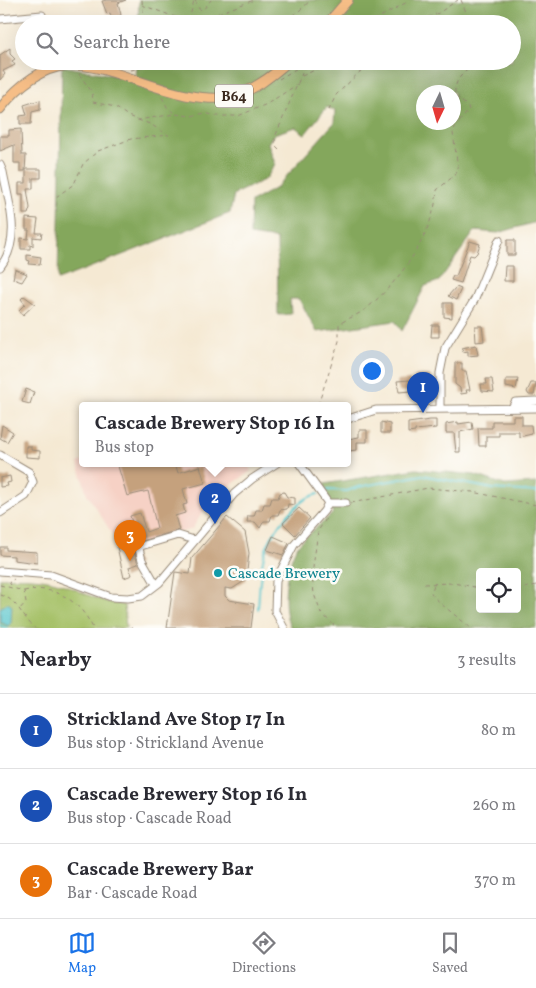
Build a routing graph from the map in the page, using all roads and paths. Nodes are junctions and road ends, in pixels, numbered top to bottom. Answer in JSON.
{"nodes":[{"id":1,"x":142,"y":0,"type":"edge"},
{"id":2,"x":195,"y":0,"type":"edge"},
{"id":3,"x":211,"y":0,"type":"edge"},
{"id":4,"x":254,"y":0,"type":"edge"},
{"id":5,"x":311,"y":0,"type":"edge"},
{"id":6,"x":348,"y":0,"type":"edge"},
{"id":7,"x":411,"y":0,"type":"edge"},
{"id":8,"x":457,"y":0,"type":"edge"},
{"id":9,"x":461,"y":0,"type":"edge"},
{"id":10,"x":142,"y":5,"type":"junction"},
{"id":11,"x":440,"y":12,"type":"junction"},
{"id":12,"x":143,"y":15,"type":"edge"},
{"id":13,"x":169,"y":15,"type":"edge"},
{"id":14,"x":190,"y":15,"type":"edge"},
{"id":15,"x":215,"y":15,"type":"edge"},
{"id":16,"x":293,"y":15,"type":"edge"},
{"id":17,"x":335,"y":15,"type":"edge"},
{"id":18,"x":384,"y":15,"type":"edge"},
{"id":19,"x":434,"y":15,"type":"edge"},
{"id":20,"x":436,"y":15,"type":"edge"},
{"id":21,"x":467,"y":15,"type":"edge"},
{"id":22,"x":15,"y":18,"type":"edge"},
{"id":23,"x":1,"y":19,"type":"edge"},
{"id":24,"x":48,"y":70,"type":"edge"},
{"id":25,"x":78,"y":70,"type":"edge"},
{"id":26,"x":107,"y":70,"type":"edge"},
{"id":27,"x":131,"y":70,"type":"edge"},
{"id":28,"x":277,"y":70,"type":"edge"},
{"id":29,"x":303,"y":70,"type":"edge"},
{"id":30,"x":315,"y":70,"type":"edge"},
{"id":31,"x":362,"y":70,"type":"edge"},
{"id":32,"x":466,"y":70,"type":"edge"},
{"id":33,"x":121,"y":74,"type":"junction"},
{"id":34,"x":301,"y":77,"type":"junction"},
{"id":35,"x":298,"y":84,"type":"junction"},
{"id":36,"x":161,"y":94,"type":"dead end"},
{"id":37,"x":0,"y":109,"type":"edge"},
{"id":38,"x":328,"y":110,"type":"dead end"},
{"id":39,"x":175,"y":114,"type":"junction"},
{"id":40,"x":138,"y":120,"type":"junction"},
{"id":41,"x":278,"y":149,"type":"dead end"},
{"id":42,"x":0,"y":165,"type":"edge"},
{"id":43,"x":56,"y":196,"type":"dead end"},
{"id":44,"x":500,"y":240,"type":"dead end"},
{"id":45,"x":0,"y":267,"type":"edge"},
{"id":46,"x":536,"y":401,"type":"edge"},
{"id":47,"x":319,"y":402,"type":"edge"},
{"id":48,"x":440,"y":408,"type":"junction"},
{"id":49,"x":512,"y":408,"type":"junction"},
{"id":50,"x":536,"y":408,"type":"edge"},
{"id":51,"x":351,"y":418,"type":"edge"},
{"id":52,"x":0,"y":455,"type":"edge"},
{"id":53,"x":272,"y":467,"type":"edge"},
{"id":54,"x":302,"y":467,"type":"edge"},
{"id":55,"x":328,"y":503,"type":"junction"},
{"id":56,"x":346,"y":503,"type":"joint"},
{"id":57,"x":536,"y":505,"type":"edge"},
{"id":58,"x":324,"y":512,"type":"junction"},
{"id":59,"x":0,"y":513,"type":"edge"},
{"id":60,"x":194,"y":540,"type":"junction"},
{"id":61,"x":0,"y":571,"type":"edge"},
{"id":62,"x":15,"y":578,"type":"dead end"},
{"id":63,"x":154,"y":581,"type":"dead end"},
{"id":64,"x":424,"y":584,"type":"dead end"},
{"id":65,"x":0,"y":585,"type":"edge"},
{"id":66,"x":434,"y":585,"type":"junction"},
{"id":67,"x":536,"y":585,"type":"edge"},
{"id":68,"x":12,"y":586,"type":"junction"},
{"id":69,"x":476,"y":587,"type":"edge"},
{"id":70,"x":521,"y":589,"type":"edge"},
{"id":71,"x":24,"y":590,"type":"junction"},
{"id":72,"x":0,"y":596,"type":"edge"},
{"id":73,"x":19,"y":610,"type":"junction"},
{"id":74,"x":35,"y":628,"type":"edge"},
{"id":75,"x":93,"y":628,"type":"edge"},
{"id":76,"x":122,"y":628,"type":"edge"},
{"id":77,"x":133,"y":628,"type":"edge"},
{"id":78,"x":284,"y":628,"type":"edge"},
{"id":79,"x":337,"y":628,"type":"edge"},
{"id":80,"x":471,"y":628,"type":"edge"}],
"edges":[{"from":1,"to":10,"type":"path"},
{"from":2,"to":3,"type":"path"},
{"from":2,"to":14,"type":"path"},
{"from":4,"to":15,"type":"path"},
{"from":5,"to":16,"type":"path"},
{"from":6,"to":17,"type":"main road"},
{"from":7,"to":18,"type":"path"},
{"from":8,"to":11,"type":"path"},
{"from":9,"to":21,"type":"path"},
{"from":10,"to":12,"type":"path"},
{"from":10,"to":13,"type":"path"},
{"from":11,"to":19,"type":"path"},
{"from":11,"to":20,"type":"path"},
{"from":22,"to":23,"type":"street"},
{"from":24,"to":37,"type":"main road","number":"B64"},
{"from":25,"to":40,"type":"path"},
{"from":26,"to":33,"type":"main road","number":"B64"},
{"from":27,"to":33,"type":"path"},
{"from":28,"to":33,"type":"main road","number":"B64"},
{"from":29,"to":34,"type":"path"},
{"from":30,"to":34,"type":"path"},
{"from":31,"to":38,"type":"path"},
{"from":32,"to":47,"type":"path"},
{"from":34,"to":35,"type":"path"},
{"from":35,"to":39,"type":"path"},
{"from":35,"to":41,"type":"path"},
{"from":36,"to":39,"type":"path"},
{"from":39,"to":40,"type":"path"},
{"from":40,"to":43,"type":"path"},
{"from":42,"to":45,"type":"street"},
{"from":44,"to":48,"type":"street"},
{"from":46,"to":49,"type":"street"},
{"from":48,"to":49,"type":"street"},
{"from":48,"to":51,"type":"street"},
{"from":49,"to":50,"type":"street"},
{"from":52,"to":59,"type":"street"},
{"from":53,"to":60,"type":"street"},
{"from":54,"to":55,"type":"street"},
{"from":55,"to":56,"type":"street"},
{"from":55,"to":58,"type":"street"},
{"from":56,"to":57,"type":"path"},
{"from":58,"to":78,"type":"street"},
{"from":58,"to":79,"type":"path"},
{"from":60,"to":61,"type":"street"},
{"from":60,"to":63,"type":"street"},
{"from":62,"to":68,"type":"path"},
{"from":64,"to":66,"type":"path"},
{"from":65,"to":68,"type":"path"},
{"from":66,"to":69,"type":"path"},
{"from":66,"to":80,"type":"path"},
{"from":67,"to":70,"type":"path"},
{"from":68,"to":71,"type":"path"},
{"from":71,"to":73,"type":"path"},
{"from":71,"to":75,"type":"path"},
{"from":72,"to":73,"type":"path"},
{"from":73,"to":74,"type":"path"},
{"from":76,"to":77,"type":"path"}]}
